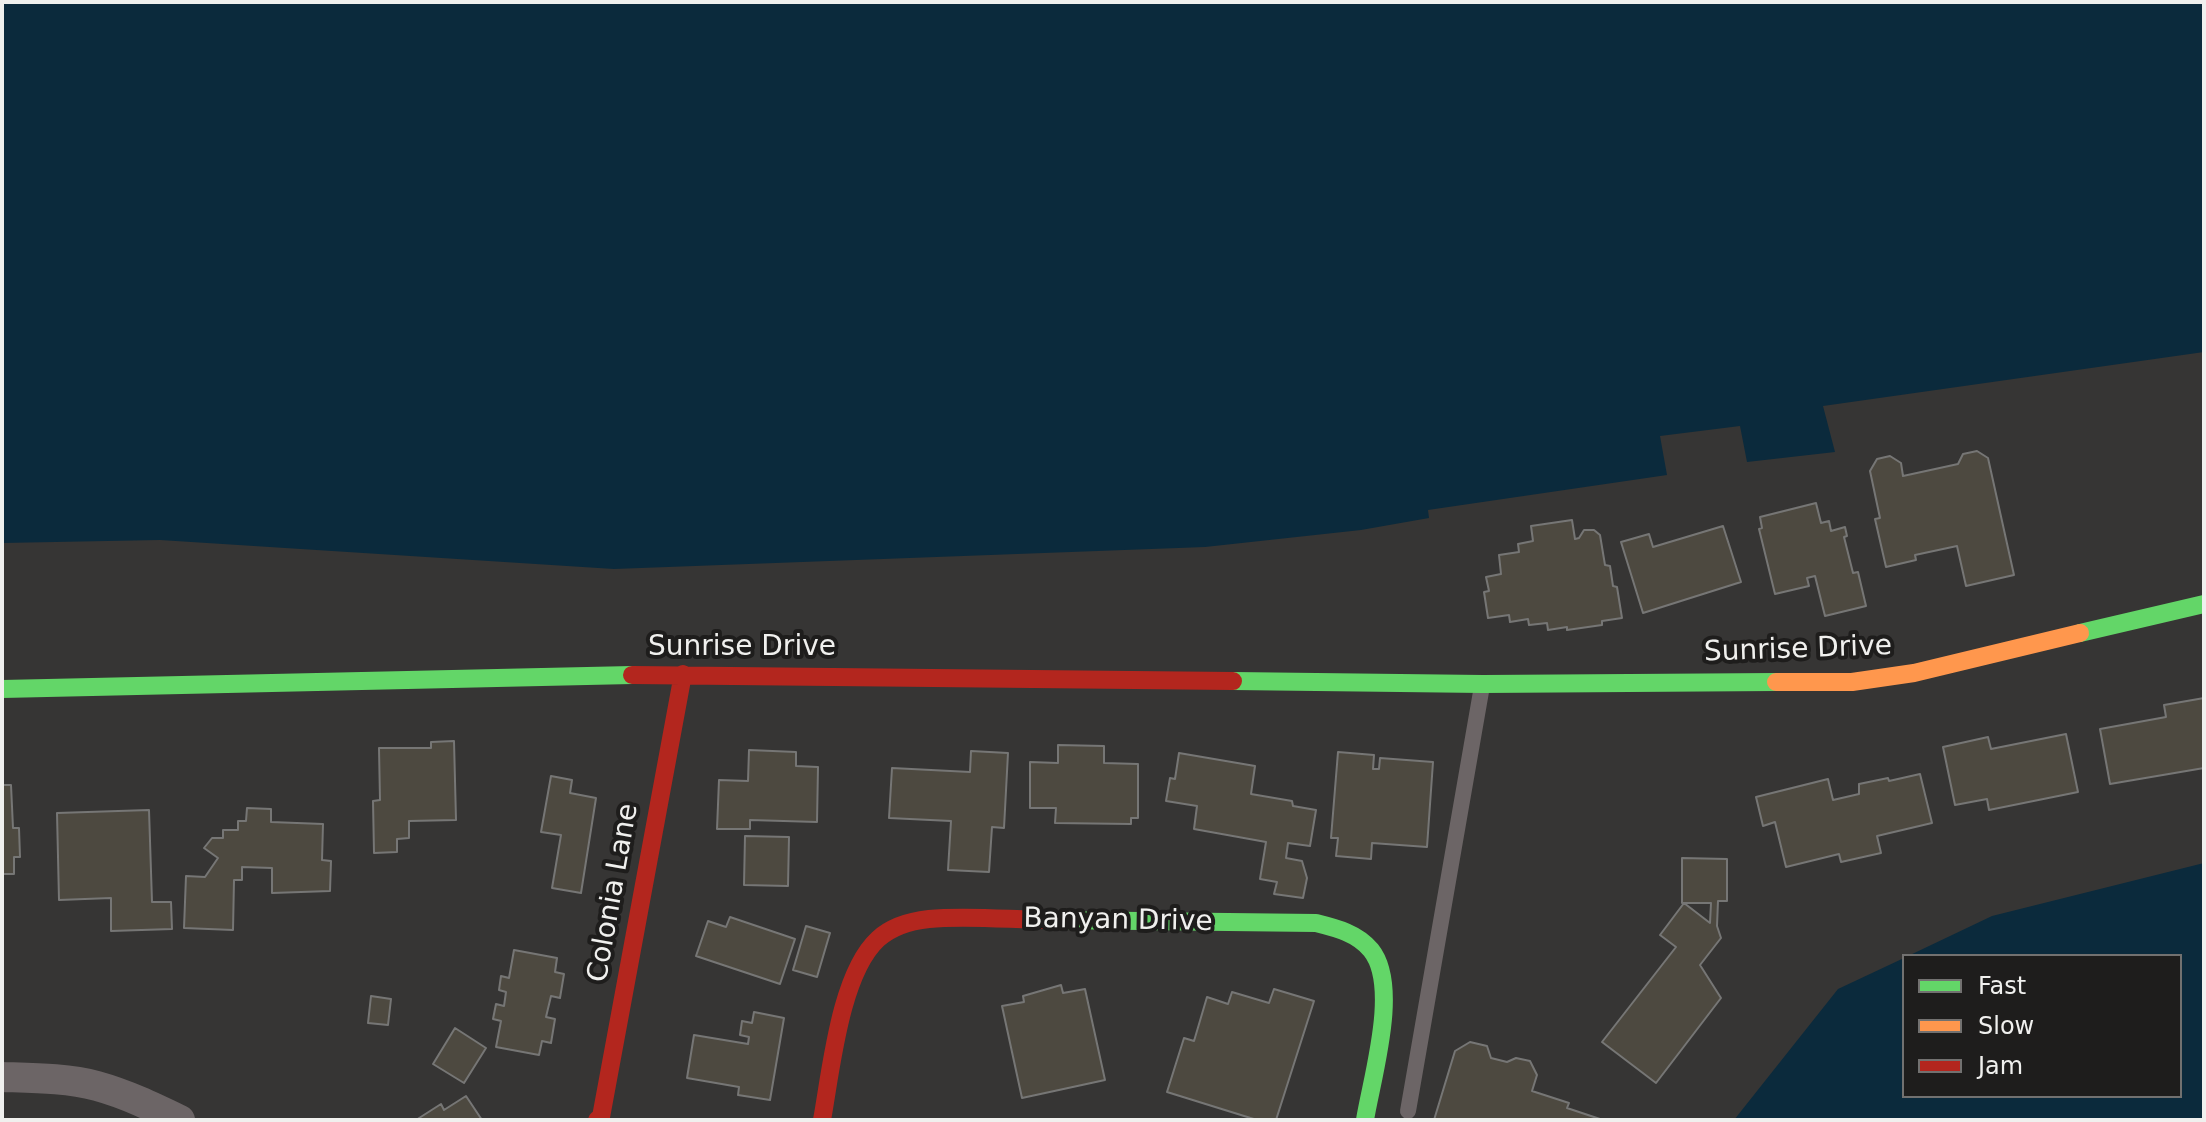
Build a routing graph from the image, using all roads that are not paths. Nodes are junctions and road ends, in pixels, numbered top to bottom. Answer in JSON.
{"nodes":[{"id":1,"x":2204,"y":604,"type":"edge"},
{"id":2,"x":683,"y":674,"type":"junction"},
{"id":3,"x":1483,"y":684,"type":"junction"},
{"id":4,"x":2,"y":689,"type":"edge"},
{"id":5,"x":2,"y":1077,"type":"edge"},
{"id":6,"x":1408,"y":1111,"type":"dead end"},
{"id":7,"x":604,"y":1119,"type":"edge"},
{"id":8,"x":180,"y":1120,"type":"edge"},
{"id":9,"x":822,"y":1120,"type":"edge"},
{"id":10,"x":1365,"y":1120,"type":"edge"}],
"edges":[{"from":1,"to":3,"type":"street","name":"Sunrise Drive"},
{"from":2,"to":3,"type":"street","name":"Sunrise Drive"},
{"from":2,"to":4,"type":"street","name":"Sunrise Drive"},
{"from":2,"to":7,"type":"street","name":"Colonia Lane"},
{"from":3,"to":6,"type":"lane"},
{"from":5,"to":8,"type":"street"},
{"from":9,"to":10,"type":"street","name":"Banyan Drive"}]}
